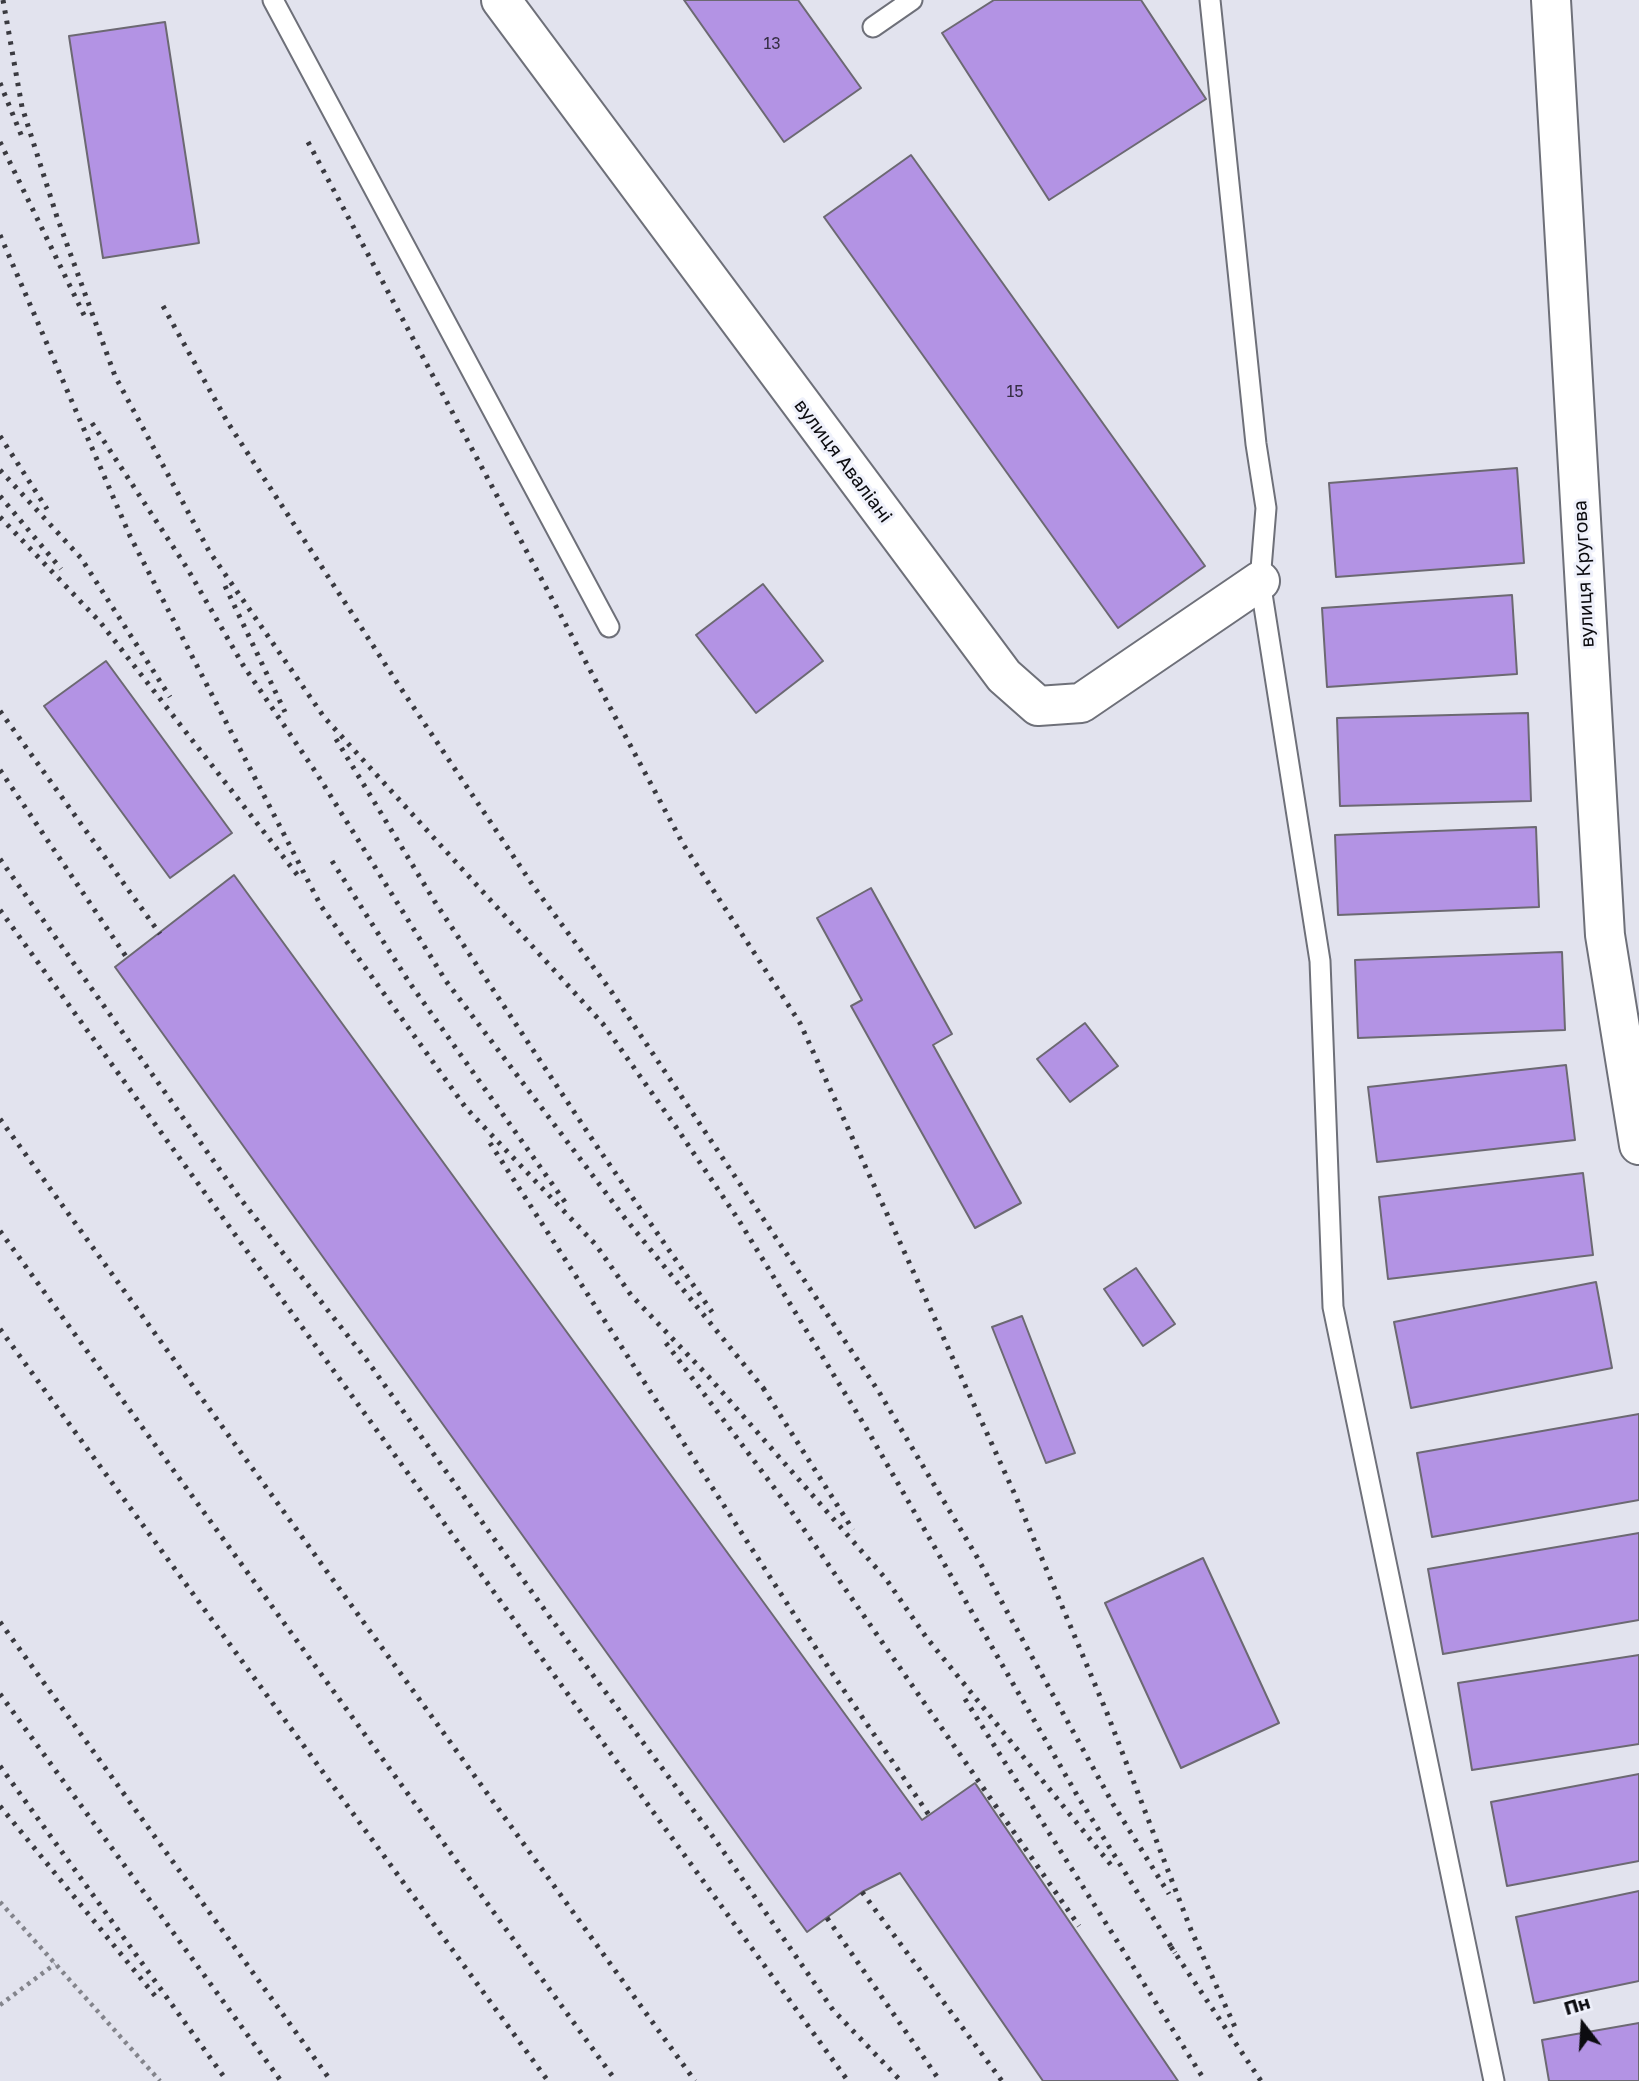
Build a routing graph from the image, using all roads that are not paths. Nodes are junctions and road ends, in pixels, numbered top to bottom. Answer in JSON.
{"nodes":[{"id":1,"x":273,"y":0,"type":"edge"},
{"id":2,"x":500,"y":0,"type":"edge"},
{"id":3,"x":912,"y":0,"type":"edge"},
{"id":4,"x":1210,"y":0,"type":"edge"},
{"id":5,"x":1551,"y":0,"type":"edge"},
{"id":6,"x":873,"y":27,"type":"dead end"},
{"id":7,"x":1260,"y":581,"type":"junction"},
{"id":8,"x":609,"y":627,"type":"dead end"},
{"id":9,"x":1639,"y":1145,"type":"edge"},
{"id":10,"x":1493,"y":2081,"type":"edge"}],
"edges":[{"from":1,"to":8,"type":"lane"},
{"from":2,"to":7,"type":"street","name":"вулиця Аваліані"},
{"from":3,"to":6,"type":"lane"},
{"from":4,"to":7,"type":"lane"},
{"from":5,"to":9,"type":"street","name":"вулиця Кругова"},
{"from":7,"to":10,"type":"lane"}]}
